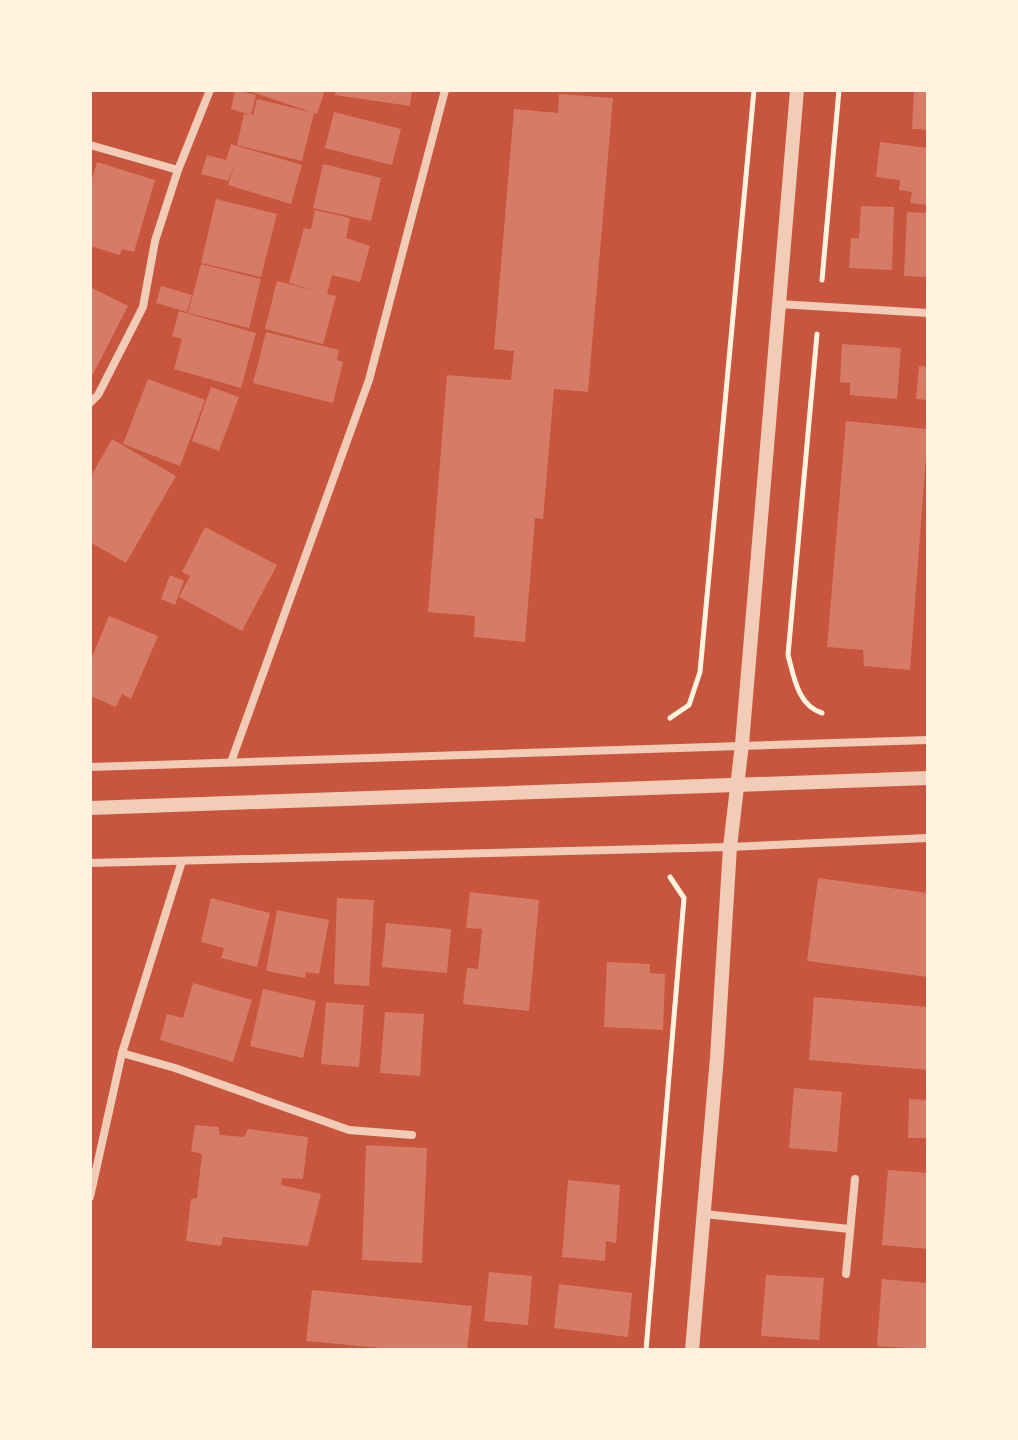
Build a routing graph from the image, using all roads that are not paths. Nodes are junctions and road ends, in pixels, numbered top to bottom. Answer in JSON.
{"nodes":[{"id":1,"x":210,"y":90,"type":"edge"},
{"id":2,"x":445,"y":90,"type":"edge"},
{"id":3,"x":797,"y":90,"type":"edge"},
{"id":4,"x":90,"y":145,"type":"edge"},
{"id":5,"x":178,"y":170,"type":"junction"},
{"id":6,"x":779,"y":304,"type":"junction"},
{"id":7,"x":928,"y":313,"type":"edge"},
{"id":8,"x":90,"y":403,"type":"edge"},
{"id":9,"x":928,"y":740,"type":"edge"},
{"id":10,"x":742,"y":744,"type":"junction"},
{"id":11,"x":231,"y":762,"type":"junction"},
{"id":12,"x":90,"y":767,"type":"edge"},
{"id":13,"x":928,"y":778,"type":"edge"},
{"id":14,"x":90,"y":808,"type":"edge"},
{"id":15,"x":928,"y":838,"type":"edge"},
{"id":16,"x":730,"y":847,"type":"junction"},
{"id":17,"x":182,"y":861,"type":"junction"},
{"id":18,"x":90,"y":863,"type":"edge"},
{"id":19,"x":122,"y":1053,"type":"junction"},
{"id":20,"x":412,"y":1135,"type":"dead end"},
{"id":21,"x":855,"y":1179,"type":"dead end"},
{"id":22,"x":90,"y":1197,"type":"edge"},
{"id":23,"x":704,"y":1214,"type":"junction"},
{"id":24,"x":850,"y":1229,"type":"junction"},
{"id":25,"x":846,"y":1274,"type":"dead end"},
{"id":26,"x":692,"y":1350,"type":"edge"}],
"edges":[{"from":1,"to":5,"type":"street"},
{"from":2,"to":11,"type":"street"},
{"from":3,"to":6,"type":"street"},
{"from":4,"to":5,"type":"street"},
{"from":5,"to":8,"type":"street"},
{"from":6,"to":7,"type":"street"},
{"from":6,"to":10,"type":"street"},
{"from":9,"to":10,"type":"street"},
{"from":10,"to":11,"type":"street"},
{"from":10,"to":16,"type":"street"},
{"from":11,"to":12,"type":"street"},
{"from":13,"to":14,"type":"street"},
{"from":15,"to":16,"type":"street"},
{"from":16,"to":17,"type":"street"},
{"from":16,"to":23,"type":"street"},
{"from":17,"to":18,"type":"street"},
{"from":17,"to":19,"type":"street"},
{"from":19,"to":20,"type":"street"},
{"from":19,"to":22,"type":"street"},
{"from":21,"to":24,"type":"street"},
{"from":23,"to":24,"type":"street"},
{"from":23,"to":26,"type":"street"},
{"from":24,"to":25,"type":"street"}]}
